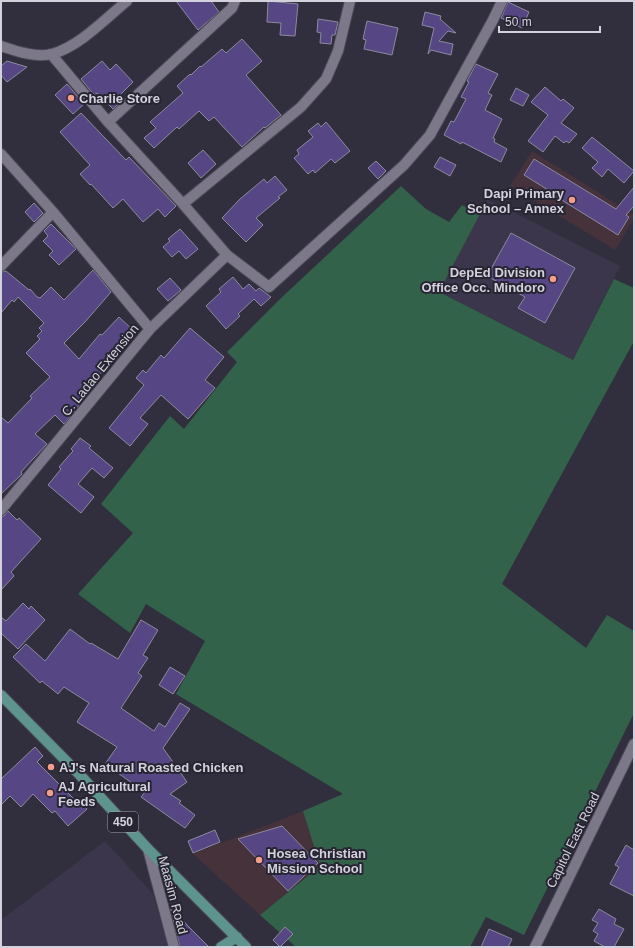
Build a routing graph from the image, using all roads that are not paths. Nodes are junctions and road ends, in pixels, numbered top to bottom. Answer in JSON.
{"nodes":[{"id":1,"x":127,"y":1,"type":"edge"},
{"id":2,"x":235,"y":1,"type":"edge"},
{"id":3,"x":350,"y":1,"type":"edge"},
{"id":4,"x":502,"y":1,"type":"edge"},
{"id":5,"x":1,"y":46,"type":"edge"},
{"id":6,"x":51,"y":54,"type":"junction"},
{"id":7,"x":108,"y":122,"type":"junction"},
{"id":8,"x":1,"y":154,"type":"edge"},
{"id":9,"x":183,"y":204,"type":"junction"},
{"id":10,"x":53,"y":212,"type":"junction"},
{"id":11,"x":227,"y":255,"type":"junction"},
{"id":12,"x":1,"y":266,"type":"edge"},
{"id":13,"x":150,"y":329,"type":"junction"},
{"id":14,"x":3,"y":503,"type":"edge"},
{"id":15,"x":1,"y":695,"type":"edge"},
{"id":16,"x":634,"y":744,"type":"edge"},
{"id":17,"x":148,"y":849,"type":"junction"},
{"id":18,"x":237,"y":937,"type":"junction"},
{"id":19,"x":174,"y":947,"type":"edge"},
{"id":20,"x":221,"y":947,"type":"edge"},
{"id":21,"x":246,"y":947,"type":"edge"},
{"id":22,"x":535,"y":947,"type":"edge"}],
"edges":[{"from":1,"to":6,"type":"street"},
{"from":2,"to":7,"type":"street"},
{"from":3,"to":9,"type":"street"},
{"from":4,"to":11,"type":"street"},
{"from":5,"to":6,"type":"street"},
{"from":6,"to":7,"type":"street"},
{"from":7,"to":9,"type":"street"},
{"from":8,"to":10,"type":"street"},
{"from":9,"to":11,"type":"street"},
{"from":10,"to":12,"type":"street"},
{"from":10,"to":13,"type":"street"},
{"from":11,"to":13,"type":"street","name":"C. Ladao Extension"},
{"from":13,"to":14,"type":"street","name":"C. Ladao Extension"},
{"from":15,"to":17,"type":"main road","number":"450"},
{"from":16,"to":22,"type":"street","name":"Capitol East Road"},
{"from":17,"to":18,"type":"main road","number":"450"},
{"from":17,"to":19,"type":"street","name":"Maasim Road"},
{"from":18,"to":20,"type":"main road"},
{"from":18,"to":21,"type":"main road","number":"450"}]}
